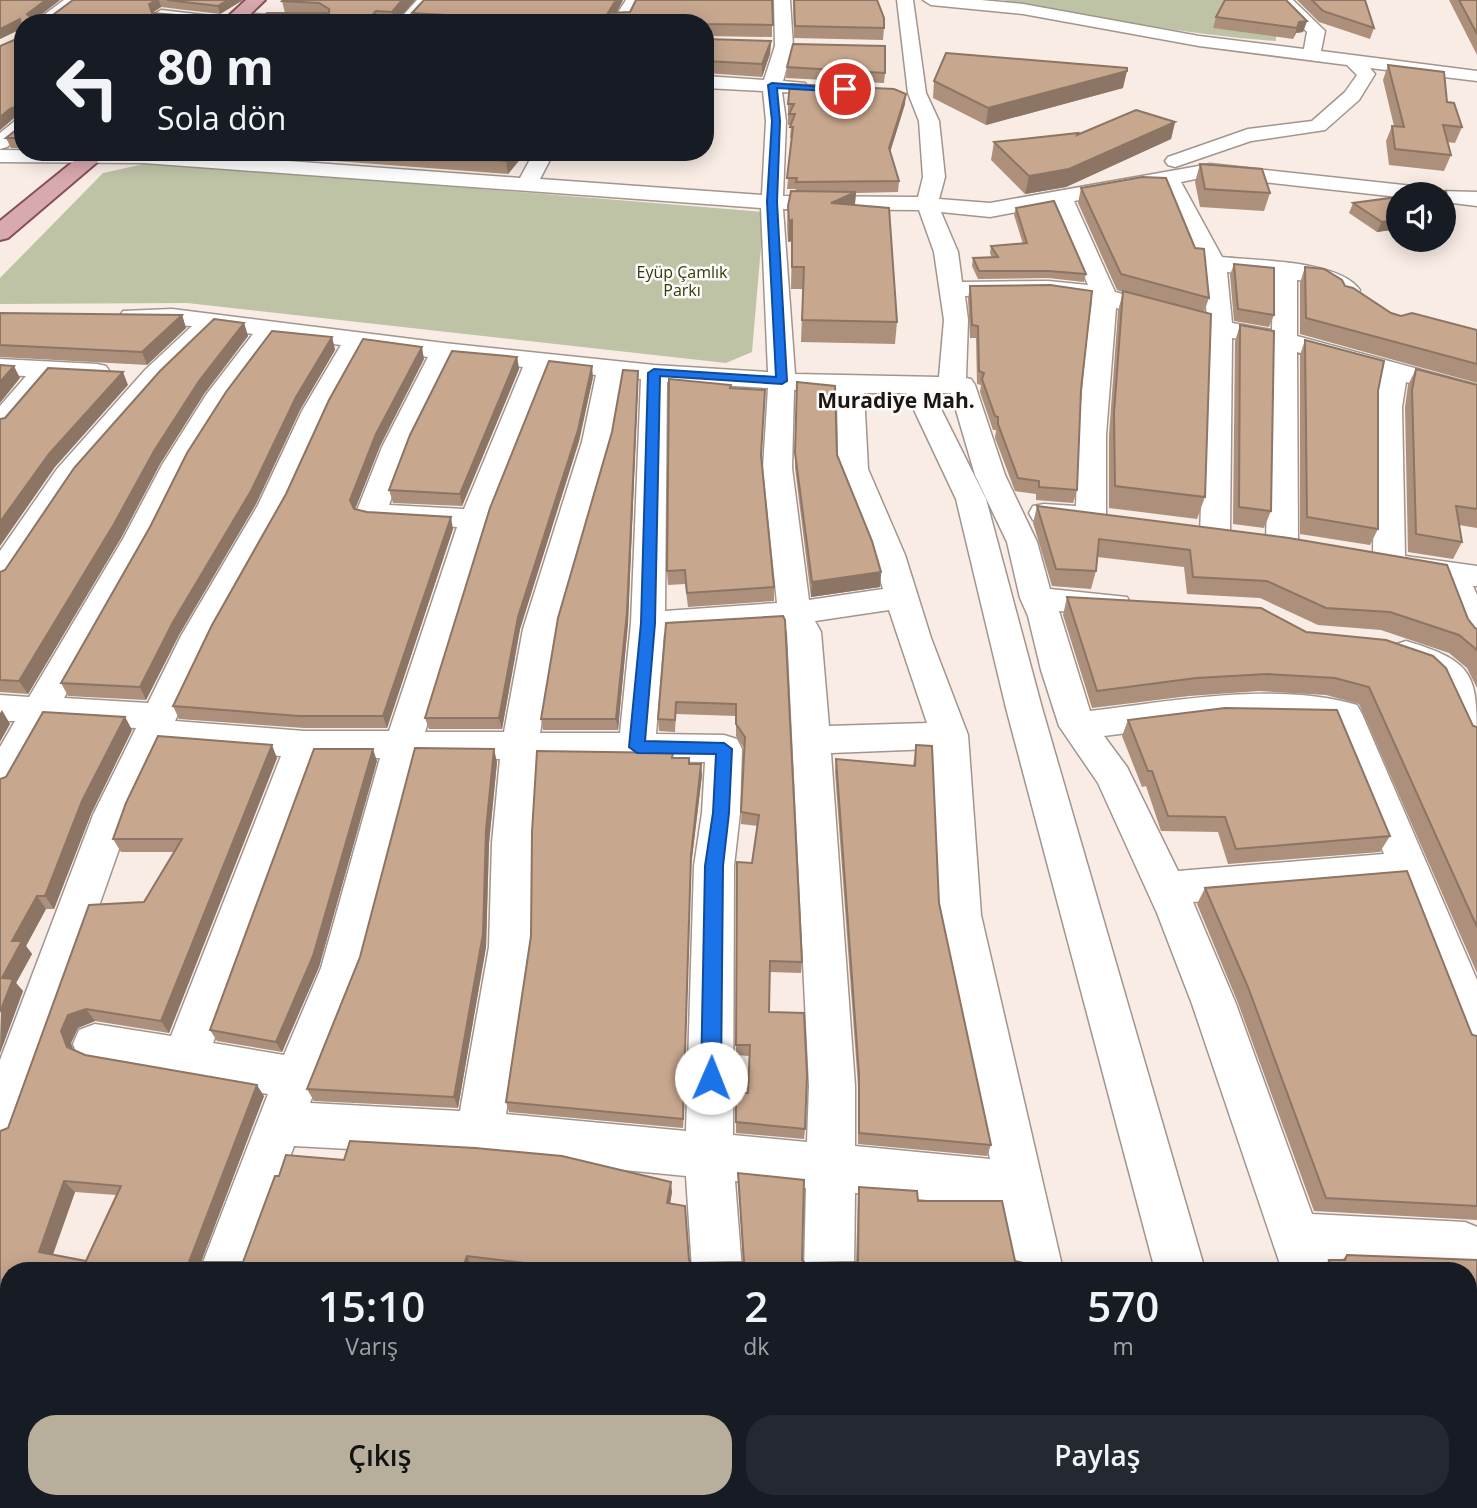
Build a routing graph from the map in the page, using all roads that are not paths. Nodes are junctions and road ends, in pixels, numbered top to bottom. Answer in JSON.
{"nodes":[{"id":1,"x":75,"y":0,"type":"edge"},
{"id":2,"x":182,"y":0,"type":"edge"},
{"id":3,"x":256,"y":0,"type":"edge"},
{"id":4,"x":276,"y":0,"type":"edge"},
{"id":5,"x":426,"y":0,"type":"edge"},
{"id":6,"x":782,"y":0,"type":"edge"},
{"id":7,"x":905,"y":0,"type":"edge"},
{"id":8,"x":931,"y":0,"type":"edge"},
{"id":9,"x":1284,"y":0,"type":"edge"},
{"id":10,"x":54,"y":14,"type":"edge"},
{"id":11,"x":162,"y":14,"type":"edge"},
{"id":12,"x":240,"y":14,"type":"edge"},
{"id":13,"x":261,"y":14,"type":"edge"},
{"id":14,"x":413,"y":14,"type":"edge"},
{"id":15,"x":1311,"y":57,"type":"junction"},
{"id":16,"x":1354,"y":62,"type":"junction"},
{"id":17,"x":1477,"y":76,"type":"edge"},
{"id":18,"x":714,"y":82,"type":"edge"},
{"id":19,"x":772,"y":85,"type":"junction"},
{"id":20,"x":812,"y":88,"type":"edge"},
{"id":21,"x":14,"y":131,"type":"edge"},
{"id":22,"x":0,"y":143,"type":"edge"},
{"id":23,"x":74,"y":161,"type":"edge"},
{"id":24,"x":78,"y":161,"type":"edge"},
{"id":25,"x":199,"y":161,"type":"edge"},
{"id":26,"x":539,"y":161,"type":"edge"},
{"id":27,"x":1168,"y":178,"type":"junction"},
{"id":28,"x":526,"y":185,"type":"junction"},
{"id":29,"x":1126,"y":186,"type":"junction"},
{"id":30,"x":1386,"y":189,"type":"edge"},
{"id":31,"x":1061,"y":197,"type":"junction"},
{"id":32,"x":1456,"y":197,"type":"edge"},
{"id":33,"x":1477,"y":199,"type":"edge"},
{"id":34,"x":772,"y":202,"type":"junction"},
{"id":35,"x":927,"y":204,"type":"junction"},
{"id":36,"x":0,"y":205,"type":"edge"},
{"id":37,"x":0,"y":233,"type":"edge"},
{"id":38,"x":1214,"y":263,"type":"junction"},
{"id":39,"x":1285,"y":271,"type":"junction"},
{"id":40,"x":951,"y":289,"type":"junction"},
{"id":41,"x":1105,"y":297,"type":"junction"},
{"id":42,"x":1363,"y":301,"type":"edge"},
{"id":43,"x":106,"y":316,"type":"edge"},
{"id":44,"x":212,"y":321,"type":"junction"},
{"id":45,"x":1220,"y":328,"type":"junction"},
{"id":46,"x":270,"y":329,"type":"junction"},
{"id":47,"x":357,"y":339,"type":"junction"},
{"id":48,"x":1284,"y":341,"type":"junction"},
{"id":49,"x":444,"y":351,"type":"junction"},
{"id":50,"x":540,"y":361,"type":"junction"},
{"id":51,"x":0,"y":367,"type":"edge"},
{"id":52,"x":611,"y":368,"type":"junction"},
{"id":53,"x":47,"y":369,"type":"junction"},
{"id":54,"x":1394,"y":371,"type":"junction"},
{"id":55,"x":654,"y":373,"type":"junction"},
{"id":56,"x":154,"y":376,"type":"junction"},
{"id":57,"x":782,"y":381,"type":"junction"},
{"id":58,"x":934,"y":385,"type":"junction"},
{"id":59,"x":850,"y":386,"type":"junction"},
{"id":60,"x":1477,"y":393,"type":"edge"},
{"id":61,"x":0,"y":423,"type":"edge"},
{"id":62,"x":1006,"y":509,"type":"junction"},
{"id":63,"x":475,"y":519,"type":"junction"},
{"id":64,"x":1237,"y":537,"type":"junction"},
{"id":65,"x":1315,"y":549,"type":"edge"},
{"id":66,"x":1376,"y":561,"type":"joint"},
{"id":67,"x":0,"y":575,"type":"edge"},
{"id":68,"x":1465,"y":575,"type":"edge"},
{"id":69,"x":902,"y":597,"type":"junction"},
{"id":70,"x":1036,"y":598,"type":"junction"},
{"id":71,"x":1142,"y":607,"type":"edge"},
{"id":72,"x":795,"y":613,"type":"junction"},
{"id":73,"x":648,"y":623,"type":"junction"},
{"id":74,"x":1477,"y":635,"type":"edge"},
{"id":75,"x":1380,"y":644,"type":"edge"},
{"id":76,"x":1465,"y":679,"type":"edge"},
{"id":77,"x":0,"y":708,"type":"edge"},
{"id":78,"x":40,"y":710,"type":"junction"},
{"id":79,"x":156,"y":724,"type":"junction"},
{"id":80,"x":1077,"y":726,"type":"junction"},
{"id":81,"x":1477,"y":733,"type":"edge"},
{"id":82,"x":950,"y":735,"type":"junction"},
{"id":83,"x":812,"y":740,"type":"junction"},
{"id":84,"x":304,"y":744,"type":"junction"},
{"id":85,"x":402,"y":746,"type":"junction"},
{"id":86,"x":637,"y":747,"type":"junction"},
{"id":87,"x":519,"y":748,"type":"junction"},
{"id":88,"x":0,"y":779,"type":"edge"},
{"id":89,"x":1410,"y":869,"type":"junction"},
{"id":90,"x":1166,"y":888,"type":"junction"},
{"id":91,"x":1477,"y":1035,"type":"edge"},
{"id":92,"x":95,"y":1044,"type":"dead end"},
{"id":93,"x":185,"y":1059,"type":"junction"},
{"id":94,"x":298,"y":1078,"type":"junction"},
{"id":95,"x":0,"y":1122,"type":"edge"},
{"id":96,"x":279,"y":1124,"type":"junction"},
{"id":97,"x":479,"y":1134,"type":"junction"},
{"id":98,"x":709,"y":1157,"type":"junction"},
{"id":99,"x":830,"y":1168,"type":"junction"},
{"id":100,"x":1019,"y":1185,"type":"junction"},
{"id":101,"x":1301,"y":1254,"type":"edge"},
{"id":102,"x":1473,"y":1258,"type":"edge"},
{"id":103,"x":228,"y":1262,"type":"edge"},
{"id":104,"x":716,"y":1262,"type":"edge"},
{"id":105,"x":829,"y":1262,"type":"edge"},
{"id":106,"x":1036,"y":1262,"type":"edge"},
{"id":107,"x":1178,"y":1262,"type":"edge"}],
"edges":[{"from":1,"to":10,"type":"street"},
{"from":2,"to":11,"type":"street"},
{"from":3,"to":12,"type":"main road"},
{"from":4,"to":13,"type":"main road"},
{"from":5,"to":14,"type":"street"},
{"from":6,"to":19,"type":"street"},
{"from":7,"to":35,"type":"street"},
{"from":8,"to":15,"type":"street"},
{"from":9,"to":15,"type":"street"},
{"from":15,"to":16,"type":"street"},
{"from":16,"to":17,"type":"street"},
{"from":16,"to":29,"type":"street"},
{"from":18,"to":19,"type":"street"},
{"from":19,"to":20,"type":"street"},
{"from":19,"to":34,"type":"street"},
{"from":21,"to":22,"type":"street"},
{"from":23,"to":36,"type":"main road"},
{"from":24,"to":37,"type":"main road"},
{"from":25,"to":28,"type":"street"},
{"from":26,"to":28,"type":"street"},
{"from":27,"to":29,"type":"street"},
{"from":27,"to":30,"type":"street"},
{"from":27,"to":38,"type":"street"},
{"from":28,"to":34,"type":"street"},
{"from":29,"to":31,"type":"street"},
{"from":31,"to":35,"type":"street"},
{"from":31,"to":41,"type":"street"},
{"from":32,"to":33,"type":"street"},
{"from":34,"to":35,"type":"street"},
{"from":34,"to":57,"type":"street"},
{"from":35,"to":40,"type":"street"},
{"from":38,"to":39,"type":"street"},
{"from":38,"to":45,"type":"street"},
{"from":39,"to":42,"type":"street"},
{"from":39,"to":48,"type":"street"},
{"from":40,"to":41,"type":"street"},
{"from":40,"to":58,"type":"street"},
{"from":41,"to":45,"type":"street"},
{"from":41,"to":62,"type":"street"},
{"from":43,"to":44,"type":"street"},
{"from":44,"to":46,"type":"street"},
{"from":44,"to":56,"type":"street"},
{"from":45,"to":48,"type":"street"},
{"from":45,"to":64,"type":"street"},
{"from":46,"to":47,"type":"street"},
{"from":46,"to":78,"type":"street"},
{"from":47,"to":49,"type":"street"},
{"from":47,"to":79,"type":"street"},
{"from":48,"to":54,"type":"street"},
{"from":48,"to":64,"type":"street"},
{"from":49,"to":50,"type":"street"},
{"from":49,"to":63,"type":"street"},
{"from":50,"to":52,"type":"street"},
{"from":50,"to":63,"type":"street"},
{"from":51,"to":53,"type":"street"},
{"from":52,"to":55,"type":"street"},
{"from":52,"to":87,"type":"street"},
{"from":53,"to":56,"type":"street"},
{"from":53,"to":61,"type":"street"},
{"from":54,"to":60,"type":"street"},
{"from":54,"to":66,"type":"street"},
{"from":55,"to":57,"type":"street"},
{"from":55,"to":73,"type":"street"},
{"from":56,"to":67,"type":"street"},
{"from":57,"to":59,"type":"street"},
{"from":57,"to":72,"type":"street"},
{"from":58,"to":59,"type":"street"},
{"from":58,"to":62,"type":"street"},
{"from":58,"to":107,"type":"street"},
{"from":59,"to":69,"type":"street"},
{"from":62,"to":70,"type":"street"},
{"from":63,"to":85,"type":"street"},
{"from":64,"to":65,"type":"street"},
{"from":66,"to":68,"type":"street"},
{"from":68,"to":74,"type":"street"},
{"from":69,"to":72,"type":"street"},
{"from":69,"to":82,"type":"street"},
{"from":70,"to":71,"type":"street"},
{"from":70,"to":80,"type":"street"},
{"from":72,"to":73,"type":"street"},
{"from":72,"to":83,"type":"street"},
{"from":73,"to":86,"type":"street"},
{"from":75,"to":76,"type":"street"},
{"from":76,"to":81,"type":"street"},
{"from":77,"to":78,"type":"street"},
{"from":78,"to":79,"type":"street"},
{"from":78,"to":88,"type":"street"},
{"from":79,"to":84,"type":"street"},
{"from":79,"to":95,"type":"street"},
{"from":80,"to":89,"type":"street"},
{"from":80,"to":90,"type":"street"},
{"from":82,"to":83,"type":"street"},
{"from":82,"to":100,"type":"street"},
{"from":83,"to":99,"type":"street"},
{"from":84,"to":85,"type":"street"},
{"from":84,"to":93,"type":"street"},
{"from":85,"to":87,"type":"street"},
{"from":85,"to":94,"type":"street"},
{"from":86,"to":87,"type":"street"},
{"from":86,"to":98,"type":"street"},
{"from":87,"to":97,"type":"street"},
{"from":89,"to":90,"type":"street"},
{"from":89,"to":91,"type":"street"},
{"from":90,"to":101,"type":"street"},
{"from":92,"to":93,"type":"street"},
{"from":93,"to":94,"type":"street"},
{"from":94,"to":96,"type":"street"},
{"from":96,"to":97,"type":"street"},
{"from":96,"to":103,"type":"street"},
{"from":97,"to":98,"type":"street"},
{"from":98,"to":99,"type":"street"},
{"from":98,"to":104,"type":"street"},
{"from":99,"to":100,"type":"street"},
{"from":99,"to":105,"type":"street"},
{"from":100,"to":106,"type":"street"},
{"from":101,"to":102,"type":"street"}]}
